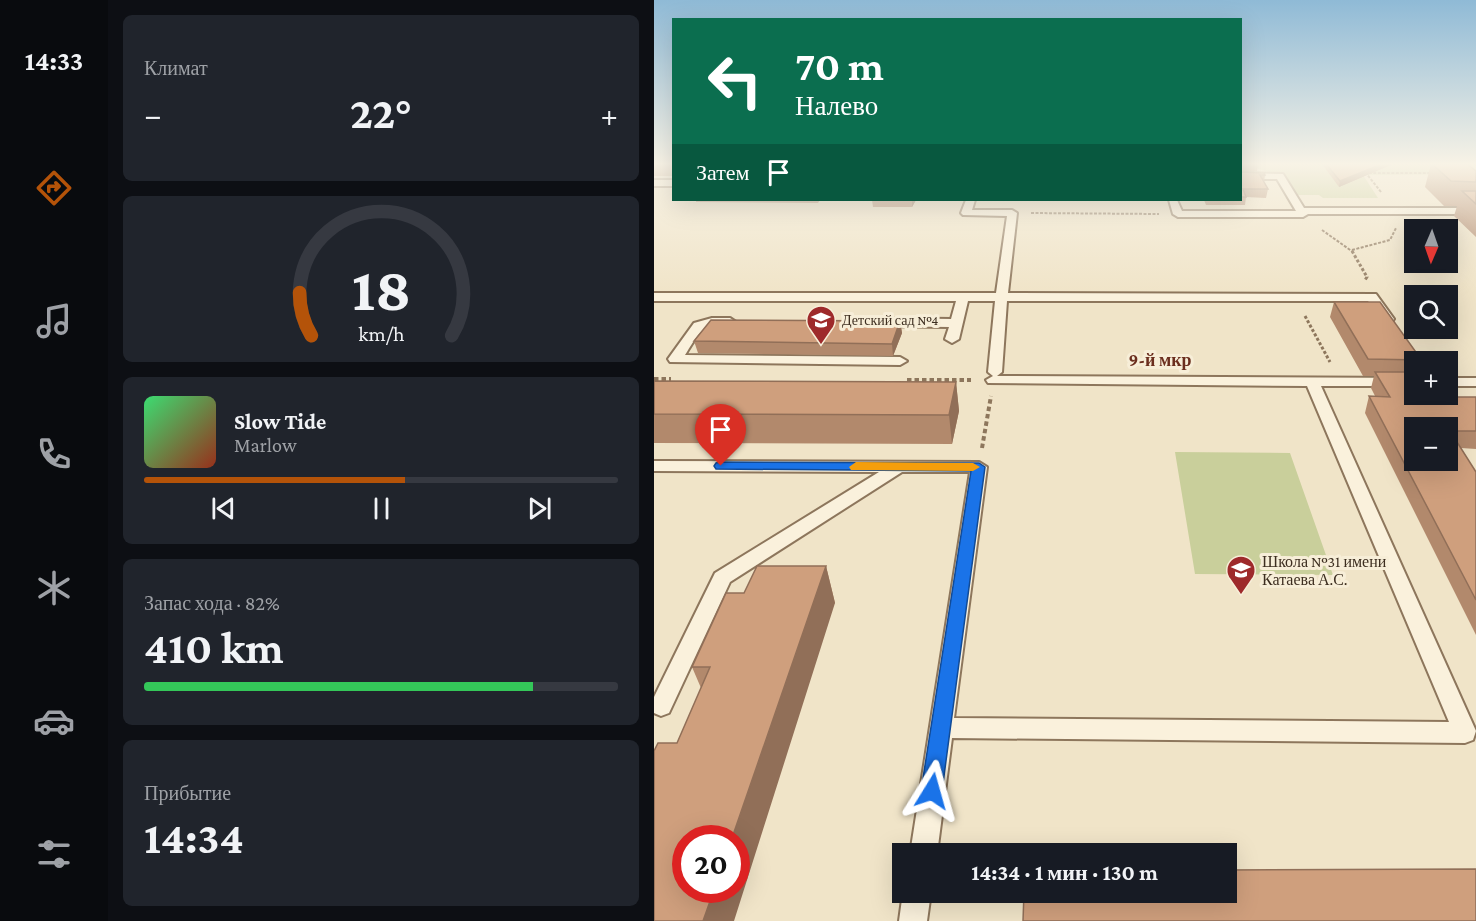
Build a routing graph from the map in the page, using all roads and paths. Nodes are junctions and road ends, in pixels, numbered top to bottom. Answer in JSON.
{"nodes":[{"id":1,"x":968,"y":207,"type":"edge"},
{"id":2,"x":1175,"y":207,"type":"edge"},
{"id":3,"x":1298,"y":207,"type":"edge"},
{"id":4,"x":1397,"y":207,"type":"edge"},
{"id":5,"x":1476,"y":211,"type":"edge"},
{"id":6,"x":1403,"y":212,"type":"junction"},
{"id":7,"x":1012,"y":213,"type":"junction"},
{"id":8,"x":1302,"y":213,"type":"junction"},
{"id":9,"x":1178,"y":214,"type":"junction"},
{"id":10,"x":1352,"y":250,"type":"junction"},
{"id":11,"x":654,"y":297,"type":"edge"},
{"id":12,"x":963,"y":297,"type":"junction"},
{"id":13,"x":1002,"y":297,"type":"junction"},
{"id":14,"x":1294,"y":297,"type":"junction"},
{"id":15,"x":1357,"y":297,"type":"junction"},
{"id":16,"x":747,"y":322,"type":"edge"},
{"id":17,"x":863,"y":322,"type":"edge"},
{"id":18,"x":956,"y":323,"type":"junction"},
{"id":19,"x":1398,"y":334,"type":"edge"},
{"id":20,"x":952,"y":339,"type":"dead end"},
{"id":21,"x":900,"y":361,"type":"dead end"},
{"id":22,"x":994,"y":376,"type":"junction"},
{"id":23,"x":1312,"y":381,"type":"junction"},
{"id":24,"x":1340,"y":381,"type":"junction"},
{"id":25,"x":1404,"y":382,"type":"edge"},
{"id":26,"x":1458,"y":382,"type":"edge"},
{"id":27,"x":1476,"y":382,"type":"edge"},
{"id":28,"x":654,"y":466,"type":"edge"},
{"id":29,"x":899,"y":467,"type":"junction"},
{"id":30,"x":979,"y":467,"type":"junction"},
{"id":31,"x":661,"y":706,"type":"dead end"},
{"id":32,"x":941,"y":729,"type":"junction"},
{"id":33,"x":1470,"y":733,"type":"edge"},
{"id":34,"x":925,"y":843,"type":"edge"},
{"id":35,"x":915,"y":903,"type":"edge"},
{"id":36,"x":913,"y":921,"type":"edge"}],
"edges":[{"from":1,"to":7,"type":"lane"},
{"from":2,"to":9,"type":"lane"},
{"from":3,"to":8,"type":"lane"},
{"from":4,"to":6,"type":"path"},
{"from":5,"to":6,"type":"lane"},
{"from":6,"to":8,"type":"lane"},
{"from":6,"to":10,"type":"path"},
{"from":7,"to":9,"type":"path"},
{"from":7,"to":13,"type":"lane"},
{"from":8,"to":9,"type":"lane"},
{"from":8,"to":10,"type":"path"},
{"from":10,"to":15,"type":"path"},
{"from":11,"to":12,"type":"lane"},
{"from":12,"to":13,"type":"lane"},
{"from":12,"to":18,"type":"lane"},
{"from":13,"to":14,"type":"lane"},
{"from":13,"to":22,"type":"lane"},
{"from":14,"to":15,"type":"lane"},
{"from":14,"to":24,"type":"path"},
{"from":15,"to":19,"type":"lane"},
{"from":16,"to":21,"type":"lane"},
{"from":17,"to":18,"type":"lane"},
{"from":18,"to":20,"type":"lane"},
{"from":22,"to":23,"type":"lane"},
{"from":22,"to":30,"type":"path"},
{"from":23,"to":24,"type":"lane"},
{"from":23,"to":33,"type":"lane"},
{"from":24,"to":25,"type":"lane"},
{"from":26,"to":27,"type":"lane"},
{"from":28,"to":29,"type":"lane"},
{"from":29,"to":30,"type":"lane"},
{"from":29,"to":31,"type":"lane"},
{"from":30,"to":32,"type":"lane"},
{"from":32,"to":33,"type":"lane"},
{"from":32,"to":34,"type":"lane"},
{"from":35,"to":36,"type":"lane"}]}
